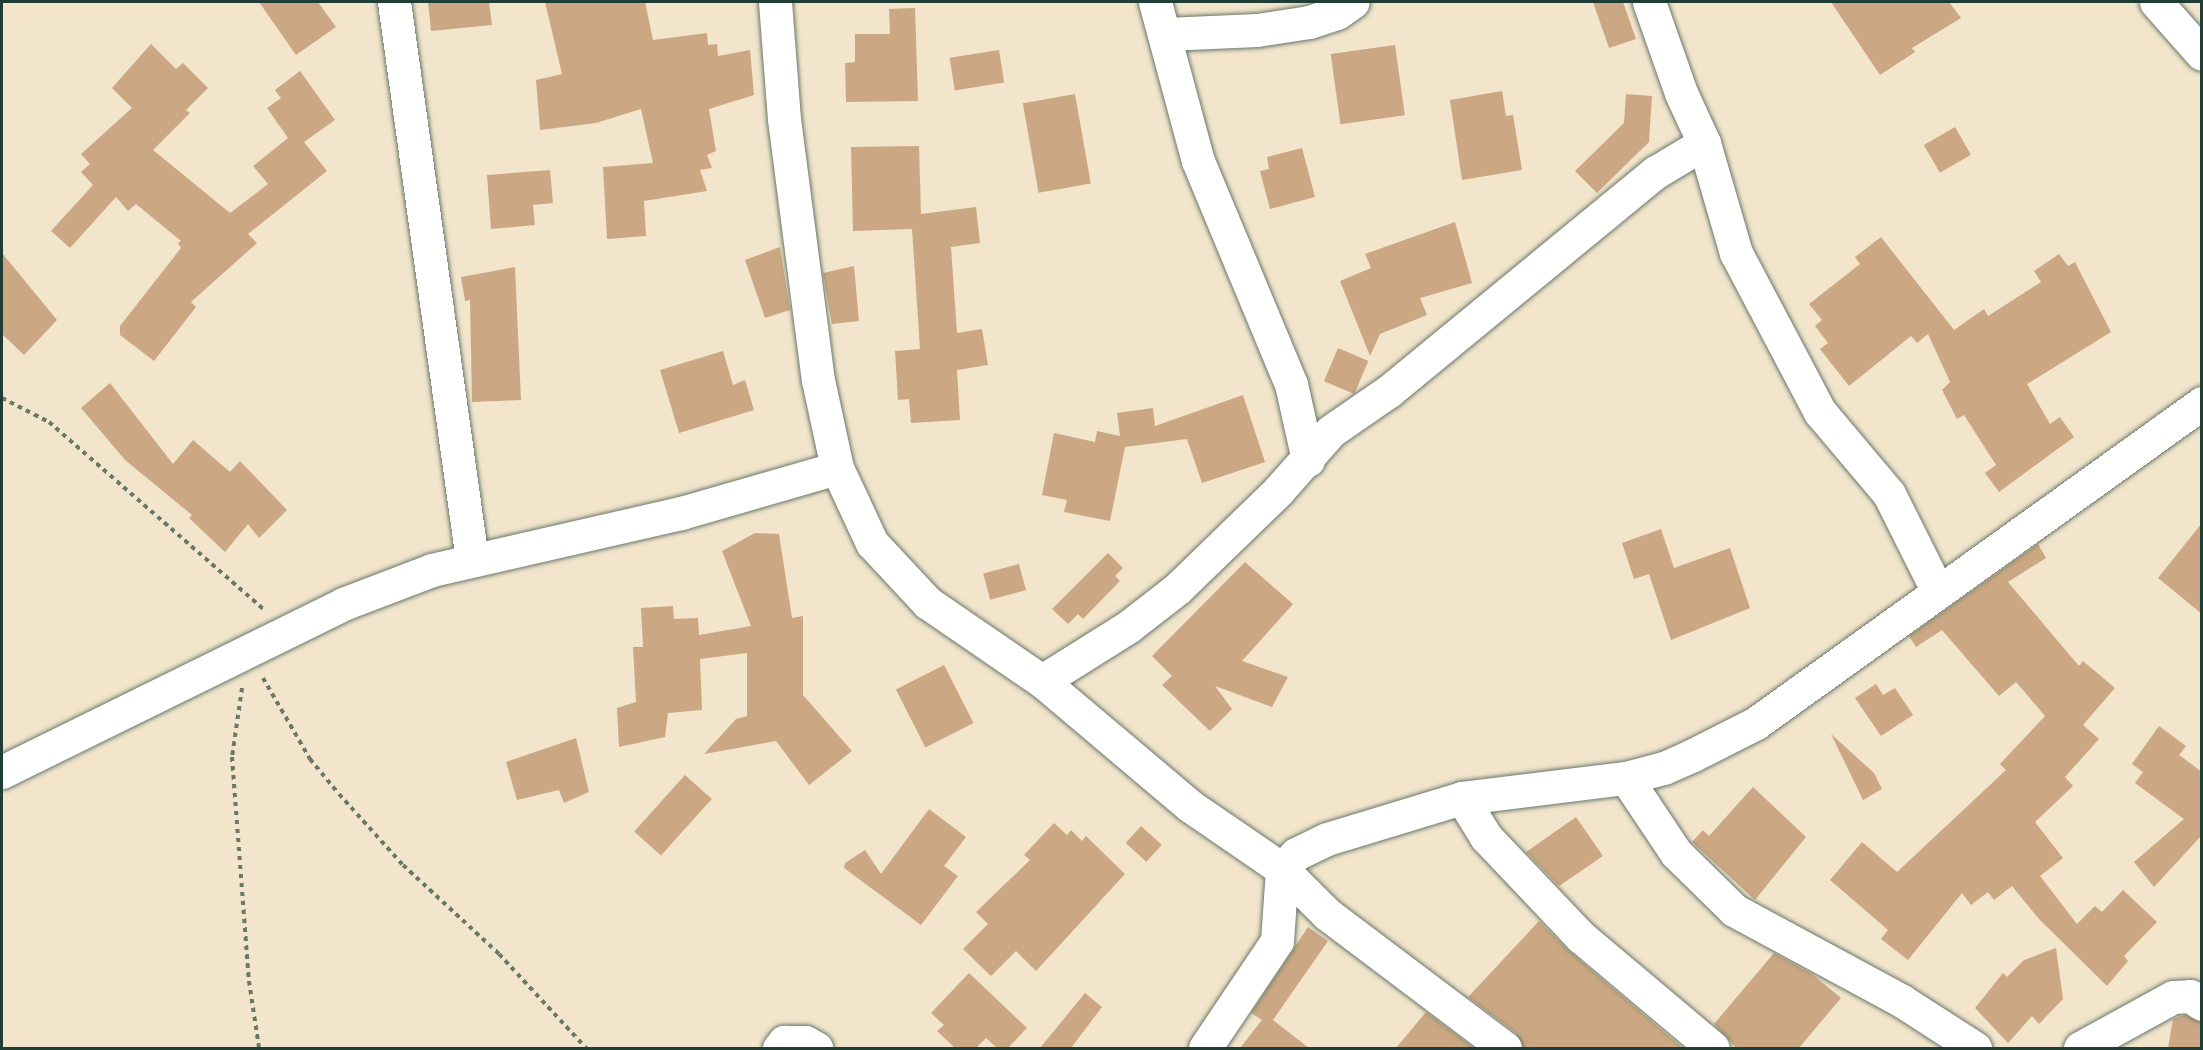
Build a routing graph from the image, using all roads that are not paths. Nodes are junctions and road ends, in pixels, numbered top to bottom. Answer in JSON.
{"nodes":[{"id":1,"x":394,"y":2,"type":"edge"},
{"id":2,"x":775,"y":2,"type":"edge"},
{"id":3,"x":1155,"y":2,"type":"edge"},
{"id":4,"x":1353,"y":2,"type":"edge"},
{"id":5,"x":1649,"y":2,"type":"edge"},
{"id":6,"x":2156,"y":2,"type":"edge"},
{"id":7,"x":1165,"y":34,"type":"junction"},
{"id":8,"x":2202,"y":54,"type":"edge"},
{"id":9,"x":1704,"y":143,"type":"junction"},
{"id":10,"x":2202,"y":403,"type":"edge"},
{"id":11,"x":1308,"y":460,"type":"junction"},
{"id":12,"x":837,"y":468,"type":"junction"},
{"id":13,"x":472,"y":560,"type":"junction"},
{"id":14,"x":1937,"y":590,"type":"junction"},
{"id":15,"x":1042,"y":681,"type":"junction"},
{"id":16,"x":2,"y":772,"type":"edge"},
{"id":17,"x":1626,"y":778,"type":"junction"},
{"id":18,"x":1462,"y":798,"type":"junction"},
{"id":19,"x":1282,"y":869,"type":"junction"},
{"id":20,"x":2198,"y":995,"type":"edge"},
{"id":21,"x":779,"y":1048,"type":"edge"},
{"id":22,"x":816,"y":1048,"type":"edge"},
{"id":23,"x":1205,"y":1048,"type":"edge"},
{"id":24,"x":1505,"y":1048,"type":"edge"},
{"id":25,"x":1713,"y":1048,"type":"edge"},
{"id":26,"x":1975,"y":1048,"type":"edge"},
{"id":27,"x":2079,"y":1048,"type":"edge"}],
"edges":[{"from":1,"to":13,"type":"street"},
{"from":2,"to":12,"type":"street"},
{"from":3,"to":7,"type":"street"},
{"from":4,"to":7,"type":"street"},
{"from":5,"to":9,"type":"street"},
{"from":6,"to":8,"type":"street"},
{"from":7,"to":11,"type":"street"},
{"from":9,"to":11,"type":"street"},
{"from":9,"to":14,"type":"street"},
{"from":10,"to":14,"type":"street"},
{"from":11,"to":15,"type":"street"},
{"from":12,"to":13,"type":"street"},
{"from":12,"to":15,"type":"street"},
{"from":13,"to":16,"type":"street"},
{"from":14,"to":17,"type":"street"},
{"from":15,"to":19,"type":"street"},
{"from":17,"to":18,"type":"street"},
{"from":17,"to":26,"type":"street"},
{"from":18,"to":19,"type":"street"},
{"from":18,"to":25,"type":"street"},
{"from":19,"to":23,"type":"street"},
{"from":19,"to":24,"type":"street"},
{"from":20,"to":27,"type":"street"},
{"from":21,"to":22,"type":"street"}]}
